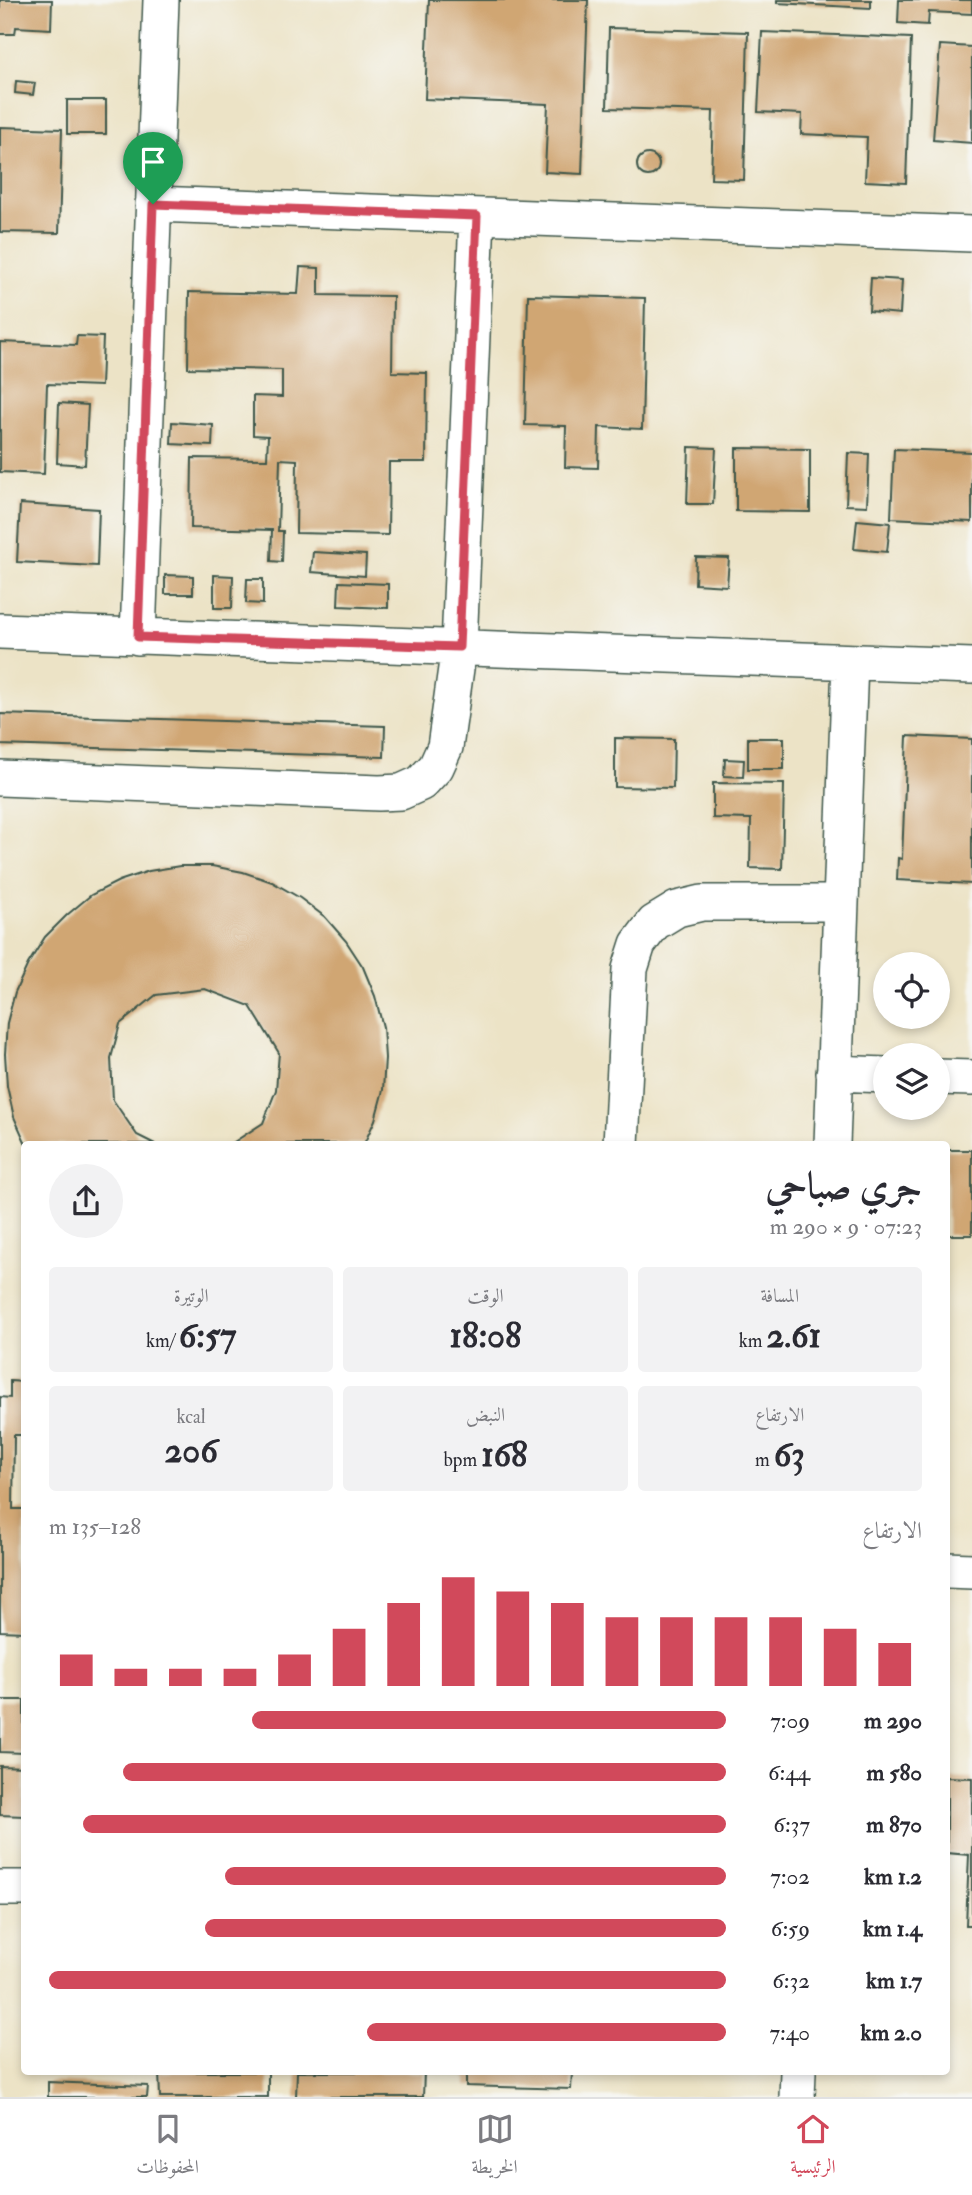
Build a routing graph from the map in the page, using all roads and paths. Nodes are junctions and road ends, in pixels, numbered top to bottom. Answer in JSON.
{"nodes":[{"id":1,"x":161,"y":0,"type":"edge"},
{"id":2,"x":153,"y":204,"type":"junction"},
{"id":3,"x":477,"y":216,"type":"junction"},
{"id":4,"x":972,"y":234,"type":"edge"},
{"id":5,"x":0,"y":631,"type":"edge"},
{"id":6,"x":138,"y":637,"type":"junction"},
{"id":7,"x":459,"y":647,"type":"junction"},
{"id":8,"x":850,"y":662,"type":"junction"},
{"id":9,"x":972,"y":666,"type":"edge"},
{"id":10,"x":0,"y":778,"type":"edge"},
{"id":11,"x":841,"y":903,"type":"junction"},
{"id":12,"x":834,"y":1073,"type":"junction"},
{"id":13,"x":873,"y":1074,"type":"edge"},
{"id":14,"x":950,"y":1077,"type":"edge"},
{"id":15,"x":972,"y":1078,"type":"edge"},
{"id":16,"x":621,"y":1141,"type":"edge"},
{"id":17,"x":832,"y":1141,"type":"edge"},
{"id":18,"x":950,"y":1570,"type":"edge"},
{"id":19,"x":972,"y":1571,"type":"edge"},
{"id":20,"x":0,"y":1888,"type":"edge"},
{"id":21,"x":21,"y":1888,"type":"edge"},
{"id":22,"x":798,"y":2075,"type":"edge"},
{"id":23,"x":797,"y":2097,"type":"edge"}],
"edges":[{"from":1,"to":2,"type":"street"},
{"from":2,"to":3,"type":"street"},
{"from":2,"to":6,"type":"street"},
{"from":3,"to":4,"type":"street"},
{"from":3,"to":7,"type":"street"},
{"from":5,"to":6,"type":"street"},
{"from":6,"to":7,"type":"street"},
{"from":7,"to":8,"type":"street"},
{"from":7,"to":10,"type":"street"},
{"from":8,"to":9,"type":"street"},
{"from":8,"to":11,"type":"street"},
{"from":11,"to":12,"type":"street"},
{"from":11,"to":16,"type":"street"},
{"from":12,"to":13,"type":"street"},
{"from":12,"to":17,"type":"street"},
{"from":14,"to":15,"type":"street"},
{"from":18,"to":19,"type":"street"},
{"from":20,"to":21,"type":"street"},
{"from":22,"to":23,"type":"street"}]}
